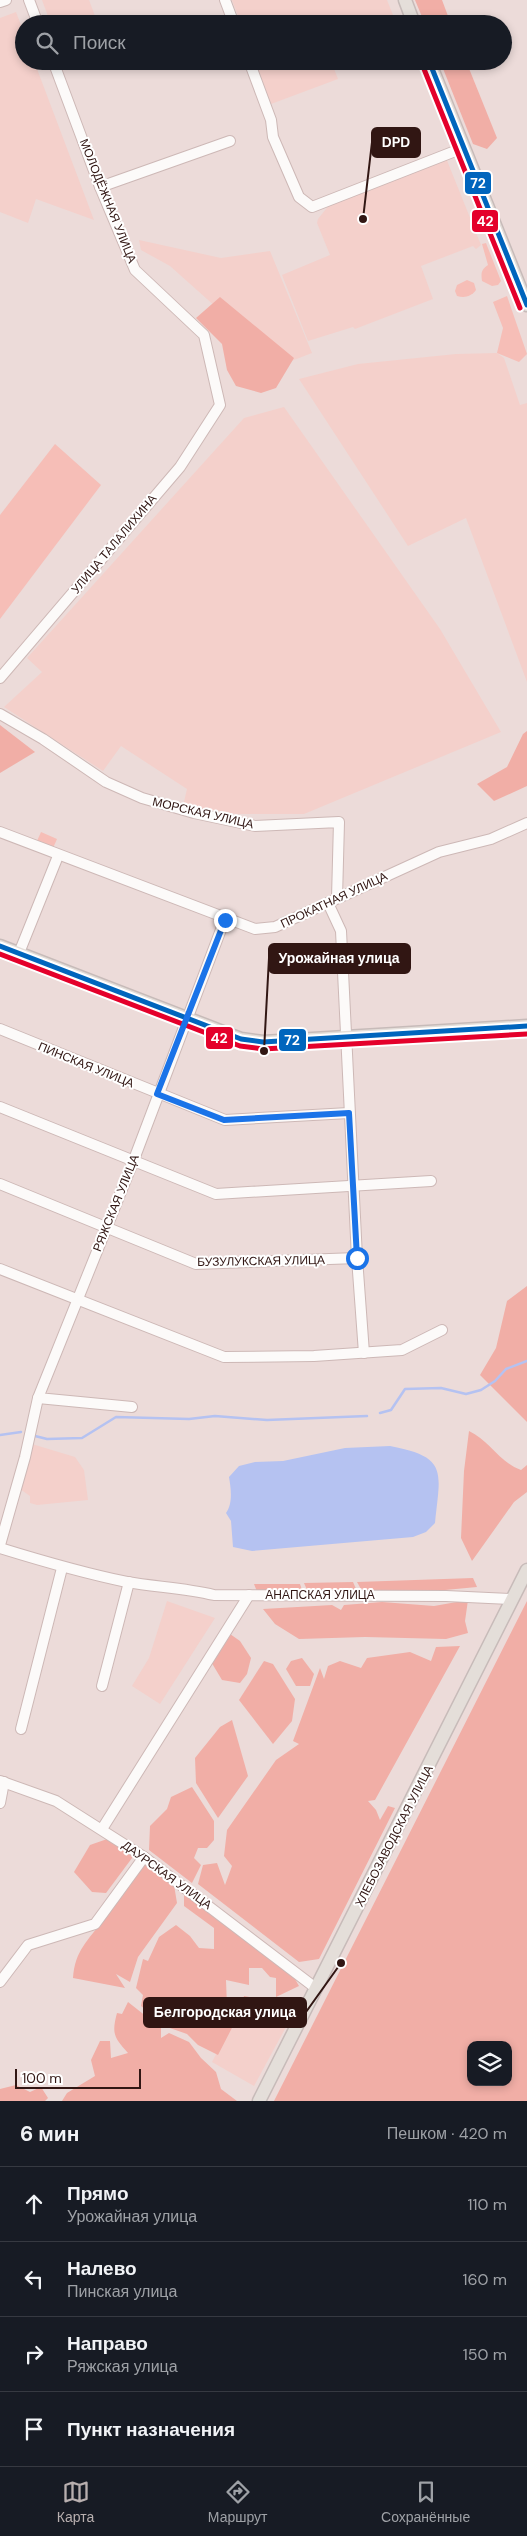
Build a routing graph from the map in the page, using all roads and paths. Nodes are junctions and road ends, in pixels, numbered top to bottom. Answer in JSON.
{"nodes":[{"id":1,"x":6,"y":0,"type":"edge"},
{"id":2,"x":29,"y":0,"type":"edge"},
{"id":3,"x":225,"y":0,"type":"edge"},
{"id":4,"x":405,"y":0,"type":"edge"},
{"id":5,"x":0,"y":2,"type":"edge"},
{"id":6,"x":35,"y":15,"type":"edge"},
{"id":7,"x":231,"y":15,"type":"edge"},
{"id":8,"x":411,"y":15,"type":"edge"},
{"id":9,"x":56,"y":70,"type":"edge"},
{"id":10,"x":252,"y":70,"type":"edge"},
{"id":11,"x":432,"y":70,"type":"edge"},
{"id":12,"x":230,"y":141,"type":"dead end"},
{"id":13,"x":462,"y":148,"type":"junction"},
{"id":14,"x":100,"y":187,"type":"junction"},
{"id":15,"x":527,"y":305,"type":"edge"},
{"id":16,"x":220,"y":405,"type":"joint"},
{"id":17,"x":0,"y":678,"type":"edge"},
{"id":18,"x":0,"y":714,"type":"edge"},
{"id":19,"x":527,"y":823,"type":"edge"},
{"id":20,"x":0,"y":832,"type":"edge"},
{"id":21,"x":58,"y":856,"type":"junction"},
{"id":22,"x":337,"y":898,"type":"junction"},
{"id":23,"x":328,"y":903,"type":"junction"},
{"id":24,"x":225,"y":920,"type":"junction"},
{"id":25,"x":0,"y":946,"type":"edge"},
{"id":26,"x":19,"y":953,"type":"junction"},
{"id":27,"x":187,"y":1020,"type":"junction"},
{"id":28,"x":527,"y":1026,"type":"edge"},
{"id":29,"x":0,"y":1030,"type":"edge"},
{"id":30,"x":346,"y":1036,"type":"junction"},
{"id":31,"x":157,"y":1094,"type":"junction"},
{"id":32,"x":0,"y":1107,"type":"edge"},
{"id":33,"x":349,"y":1113,"type":"junction"},
{"id":34,"x":133,"y":1162,"type":"junction"},
{"id":35,"x":431,"y":1181,"type":"dead end"},
{"id":36,"x":0,"y":1184,"type":"edge"},
{"id":37,"x":354,"y":1186,"type":"junction"},
{"id":38,"x":106,"y":1227,"type":"junction"},
{"id":39,"x":357,"y":1258,"type":"junction"},
{"id":40,"x":0,"y":1269,"type":"edge"},
{"id":41,"x":77,"y":1299,"type":"junction"},
{"id":42,"x":442,"y":1330,"type":"dead end"},
{"id":43,"x":364,"y":1354,"type":"junction"},
{"id":44,"x":38,"y":1398,"type":"junction"},
{"id":45,"x":132,"y":1407,"type":"dead end"},
{"id":46,"x":0,"y":1546,"type":"edge"},
{"id":47,"x":62,"y":1568,"type":"junction"},
{"id":48,"x":527,"y":1570,"type":"edge"},
{"id":49,"x":129,"y":1582,"type":"junction"},
{"id":50,"x":249,"y":1595,"type":"junction"},
{"id":51,"x":512,"y":1599,"type":"junction"},
{"id":52,"x":102,"y":1686,"type":"dead end"},
{"id":53,"x":21,"y":1729,"type":"dead end"},
{"id":54,"x":2,"y":1782,"type":"edge"},
{"id":55,"x":0,"y":1804,"type":"edge"},
{"id":56,"x":102,"y":1830,"type":"junction"},
{"id":57,"x":144,"y":1857,"type":"junction"},
{"id":58,"x":0,"y":1982,"type":"edge"},
{"id":59,"x":317,"y":1989,"type":"junction"},
{"id":60,"x":258,"y":2101,"type":"edge"}],
"edges":[{"from":1,"to":5,"type":"street"},
{"from":2,"to":6,"type":"street"},
{"from":3,"to":7,"type":"street"},
{"from":4,"to":8,"type":"main road"},
{"from":9,"to":14,"type":"street","name":"МОЛОДЁЖНАЯ УЛИЦА"},
{"from":10,"to":13,"type":"street"},
{"from":11,"to":13,"type":"main road"},
{"from":12,"to":14,"type":"street"},
{"from":13,"to":15,"type":"main road"},
{"from":14,"to":16,"type":"street","name":"МОЛОДЁЖНАЯ УЛИЦА"},
{"from":16,"to":17,"type":"street","name":"УЛИЦА ТАЛАЛИХИНА"},
{"from":18,"to":22,"type":"street","name":"МОРСКАЯ УЛИЦА"},
{"from":19,"to":22,"type":"street","name":"ПРОКАТНАЯ УЛИЦА"},
{"from":20,"to":21,"type":"street","name":"ПРОКАТНАЯ УЛИЦА"},
{"from":21,"to":24,"type":"street","name":"ПРОКАТНАЯ УЛИЦА"},
{"from":21,"to":26,"type":"street"},
{"from":22,"to":23,"type":"street","name":"ПРОКАТНАЯ УЛИЦА"},
{"from":23,"to":24,"type":"street","name":"ПРОКАТНАЯ УЛИЦА"},
{"from":23,"to":30,"type":"street"},
{"from":24,"to":27,"type":"street","name":"РЯЖСКАЯ УЛИЦА"},
{"from":25,"to":26,"type":"main road"},
{"from":26,"to":27,"type":"main road"},
{"from":27,"to":30,"type":"main road"},
{"from":27,"to":31,"type":"street","name":"РЯЖСКАЯ УЛИЦА"},
{"from":28,"to":30,"type":"main road"},
{"from":29,"to":31,"type":"street","name":"ПИНСКАЯ УЛИЦА"},
{"from":30,"to":33,"type":"street"},
{"from":31,"to":33,"type":"street","name":"ПИНСКАЯ УЛИЦА"},
{"from":31,"to":34,"type":"street","name":"РЯЖСКАЯ УЛИЦА"},
{"from":32,"to":34,"type":"street"},
{"from":33,"to":37,"type":"street"},
{"from":34,"to":37,"type":"street"},
{"from":34,"to":38,"type":"street","name":"РЯЖСКАЯ УЛИЦА"},
{"from":35,"to":37,"type":"street"},
{"from":36,"to":38,"type":"street","name":"БУЗУЛУКСКАЯ УЛИЦА"},
{"from":37,"to":39,"type":"street"},
{"from":38,"to":39,"type":"street","name":"БУЗУЛУКСКАЯ УЛИЦА"},
{"from":38,"to":41,"type":"street","name":"РЯЖСКАЯ УЛИЦА"},
{"from":39,"to":43,"type":"street"},
{"from":40,"to":41,"type":"street"},
{"from":41,"to":43,"type":"street"},
{"from":41,"to":44,"type":"street","name":"РЯЖСКАЯ УЛИЦА"},
{"from":42,"to":43,"type":"street"},
{"from":44,"to":45,"type":"street"},
{"from":44,"to":46,"type":"street","name":"РЯЖСКАЯ УЛИЦА"},
{"from":46,"to":47,"type":"street","name":"АНАПСКАЯ УЛИЦА"},
{"from":47,"to":49,"type":"street","name":"АНАПСКАЯ УЛИЦА"},
{"from":47,"to":53,"type":"street"},
{"from":48,"to":51,"type":"main road","name":"ХЛЕБОЗАВОДСКАЯ УЛИЦА"},
{"from":49,"to":50,"type":"street","name":"АНАПСКАЯ УЛИЦА"},
{"from":49,"to":52,"type":"street"},
{"from":50,"to":51,"type":"street","name":"АНАПСКАЯ УЛИЦА"},
{"from":50,"to":56,"type":"street"},
{"from":51,"to":59,"type":"main road","name":"ХЛЕБОЗАВОДСКАЯ УЛИЦА"},
{"from":54,"to":55,"type":"street","name":"ДАУРСКАЯ УЛИЦА"},
{"from":54,"to":56,"type":"street","name":"ДАУРСКАЯ УЛИЦА"},
{"from":56,"to":57,"type":"street","name":"ДАУРСКАЯ УЛИЦА"},
{"from":57,"to":58,"type":"street"},
{"from":57,"to":59,"type":"street","name":"ДАУРСКАЯ УЛИЦА"},
{"from":59,"to":60,"type":"main road","name":"ХЛЕБОЗАВОДСКАЯ УЛИЦА"}]}
